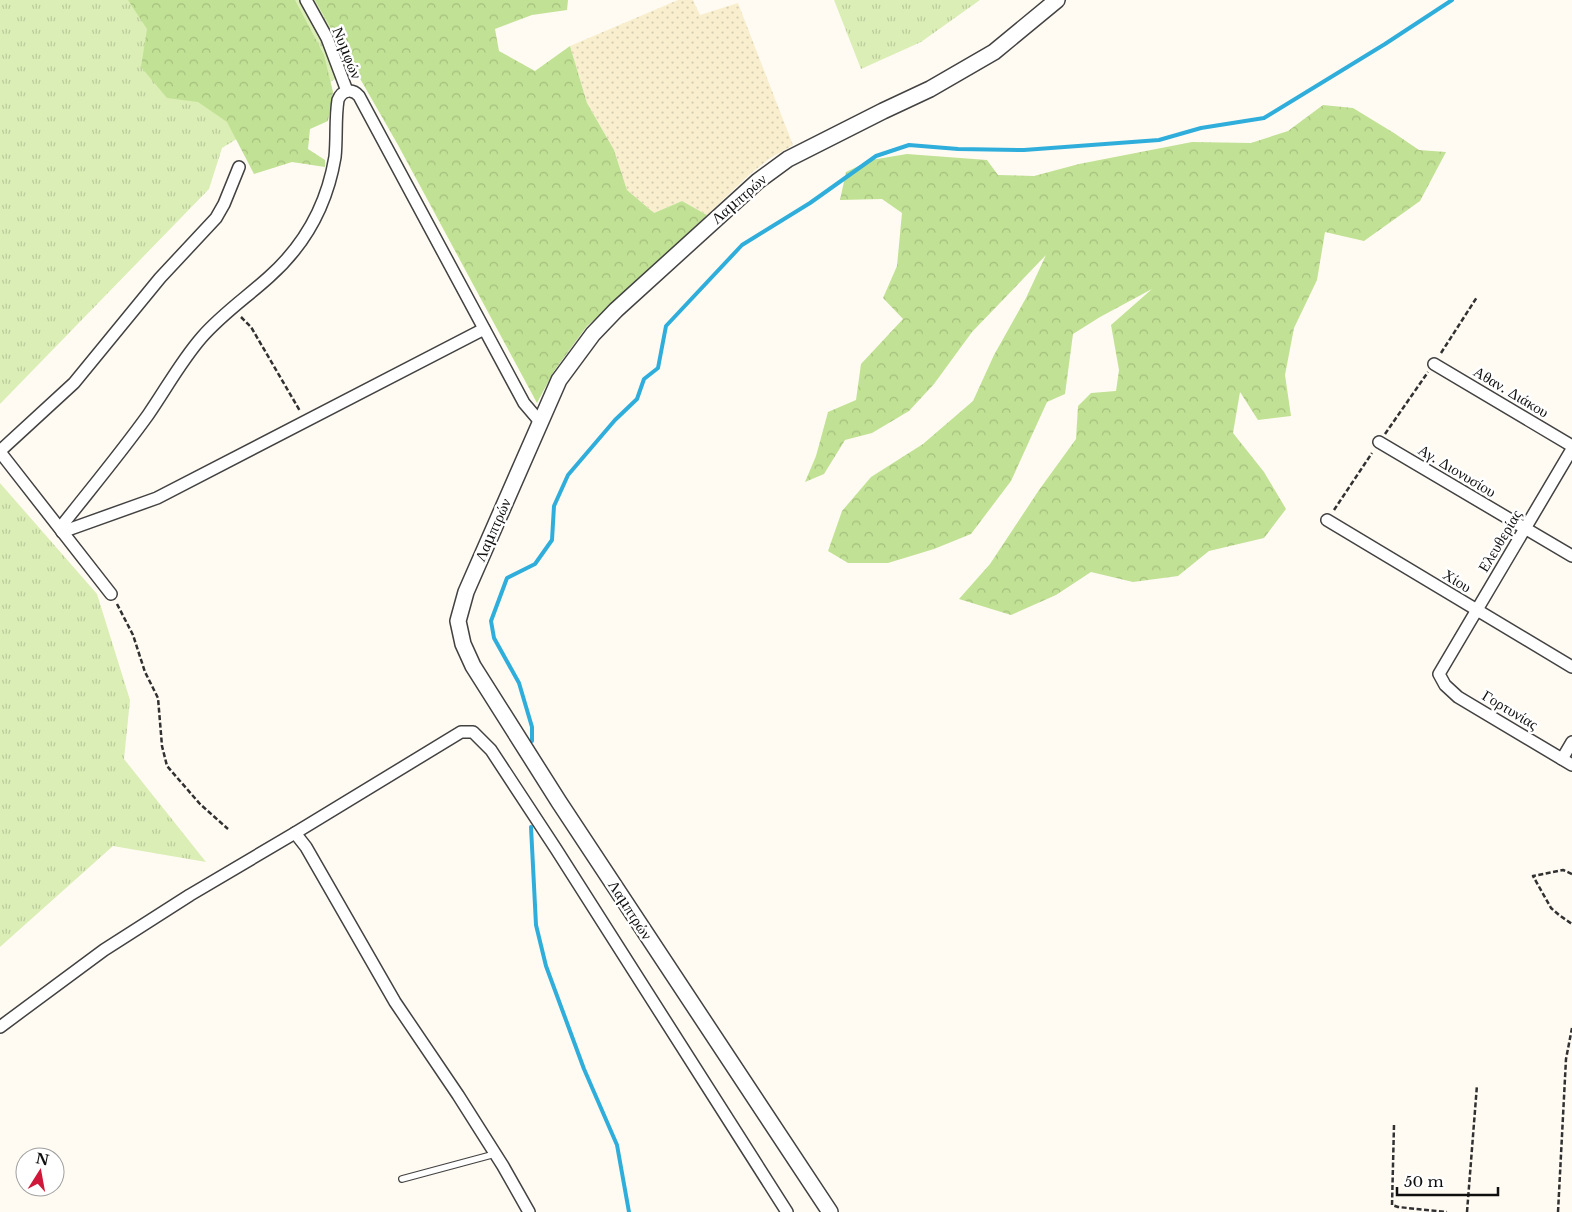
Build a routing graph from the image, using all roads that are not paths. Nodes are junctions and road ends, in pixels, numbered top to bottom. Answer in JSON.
{"nodes":[{"id":1,"x":306,"y":0,"type":"edge"},
{"id":2,"x":1057,"y":0,"type":"edge"},
{"id":3,"x":347,"y":91,"type":"junction"},
{"id":4,"x":239,"y":167,"type":"dead end"},
{"id":5,"x":484,"y":329,"type":"junction"},
{"id":6,"x":1434,"y":364,"type":"road end"},
{"id":7,"x":541,"y":423,"type":"junction"},
{"id":8,"x":1379,"y":442,"type":"road end"},
{"id":9,"x":1572,"y":448,"type":"edge"},
{"id":10,"x":0,"y":452,"type":"edge"},
{"id":11,"x":1327,"y":520,"type":"road end"},
{"id":12,"x":1525,"y":529,"type":"junction"},
{"id":13,"x":61,"y":530,"type":"junction"},
{"id":14,"x":1572,"y":556,"type":"edge"},
{"id":15,"x":111,"y":594,"type":"road end"},
{"id":16,"x":1477,"y":610,"type":"junction"},
{"id":17,"x":1572,"y":667,"type":"edge"},
{"id":18,"x":1439,"y":674,"type":"joint"},
{"id":19,"x":1572,"y":742,"type":"edge"},
{"id":20,"x":1567,"y":762,"type":"edge"},
{"id":21,"x":294,"y":832,"type":"junction"},
{"id":22,"x":0,"y":1027,"type":"edge"},
{"id":23,"x":496,"y":1154,"type":"junction"},
{"id":24,"x":402,"y":1179,"type":"dead end"},
{"id":25,"x":529,"y":1212,"type":"edge"},
{"id":26,"x":787,"y":1212,"type":"edge"},
{"id":27,"x":830,"y":1212,"type":"edge"}],
"edges":[{"from":1,"to":3,"type":"street","name":"Νυμφών"},
{"from":2,"to":7,"type":"street","name":"Λαμπτρών"},
{"from":3,"to":5,"type":"street"},
{"from":3,"to":13,"type":"street"},
{"from":4,"to":10,"type":"street"},
{"from":5,"to":7,"type":"street"},
{"from":5,"to":13,"type":"street"},
{"from":6,"to":9,"type":"street","name":"Αθαν. Διάκου"},
{"from":7,"to":27,"type":"street","name":"Λαμπτρών"},
{"from":8,"to":12,"type":"street","name":"Αγ. Διονυσίου"},
{"from":9,"to":12,"type":"street","name":"Ελευθερίας"},
{"from":10,"to":13,"type":"street"},
{"from":11,"to":16,"type":"street","name":"Χίου"},
{"from":12,"to":14,"type":"street","name":"Αγ. Διονυσίου"},
{"from":12,"to":16,"type":"street","name":"Ελευθερίας"},
{"from":13,"to":15,"type":"street"},
{"from":16,"to":17,"type":"street","name":"Χίου"},
{"from":16,"to":18,"type":"street","name":"Ελευθερίας"},
{"from":18,"to":20,"type":"street","name":"Γορτυνίας"},
{"from":19,"to":20,"type":"street"},
{"from":21,"to":22,"type":"street"},
{"from":21,"to":23,"type":"street"},
{"from":21,"to":26,"type":"street"},
{"from":23,"to":24,"type":"lane"},
{"from":23,"to":25,"type":"street"}]}
